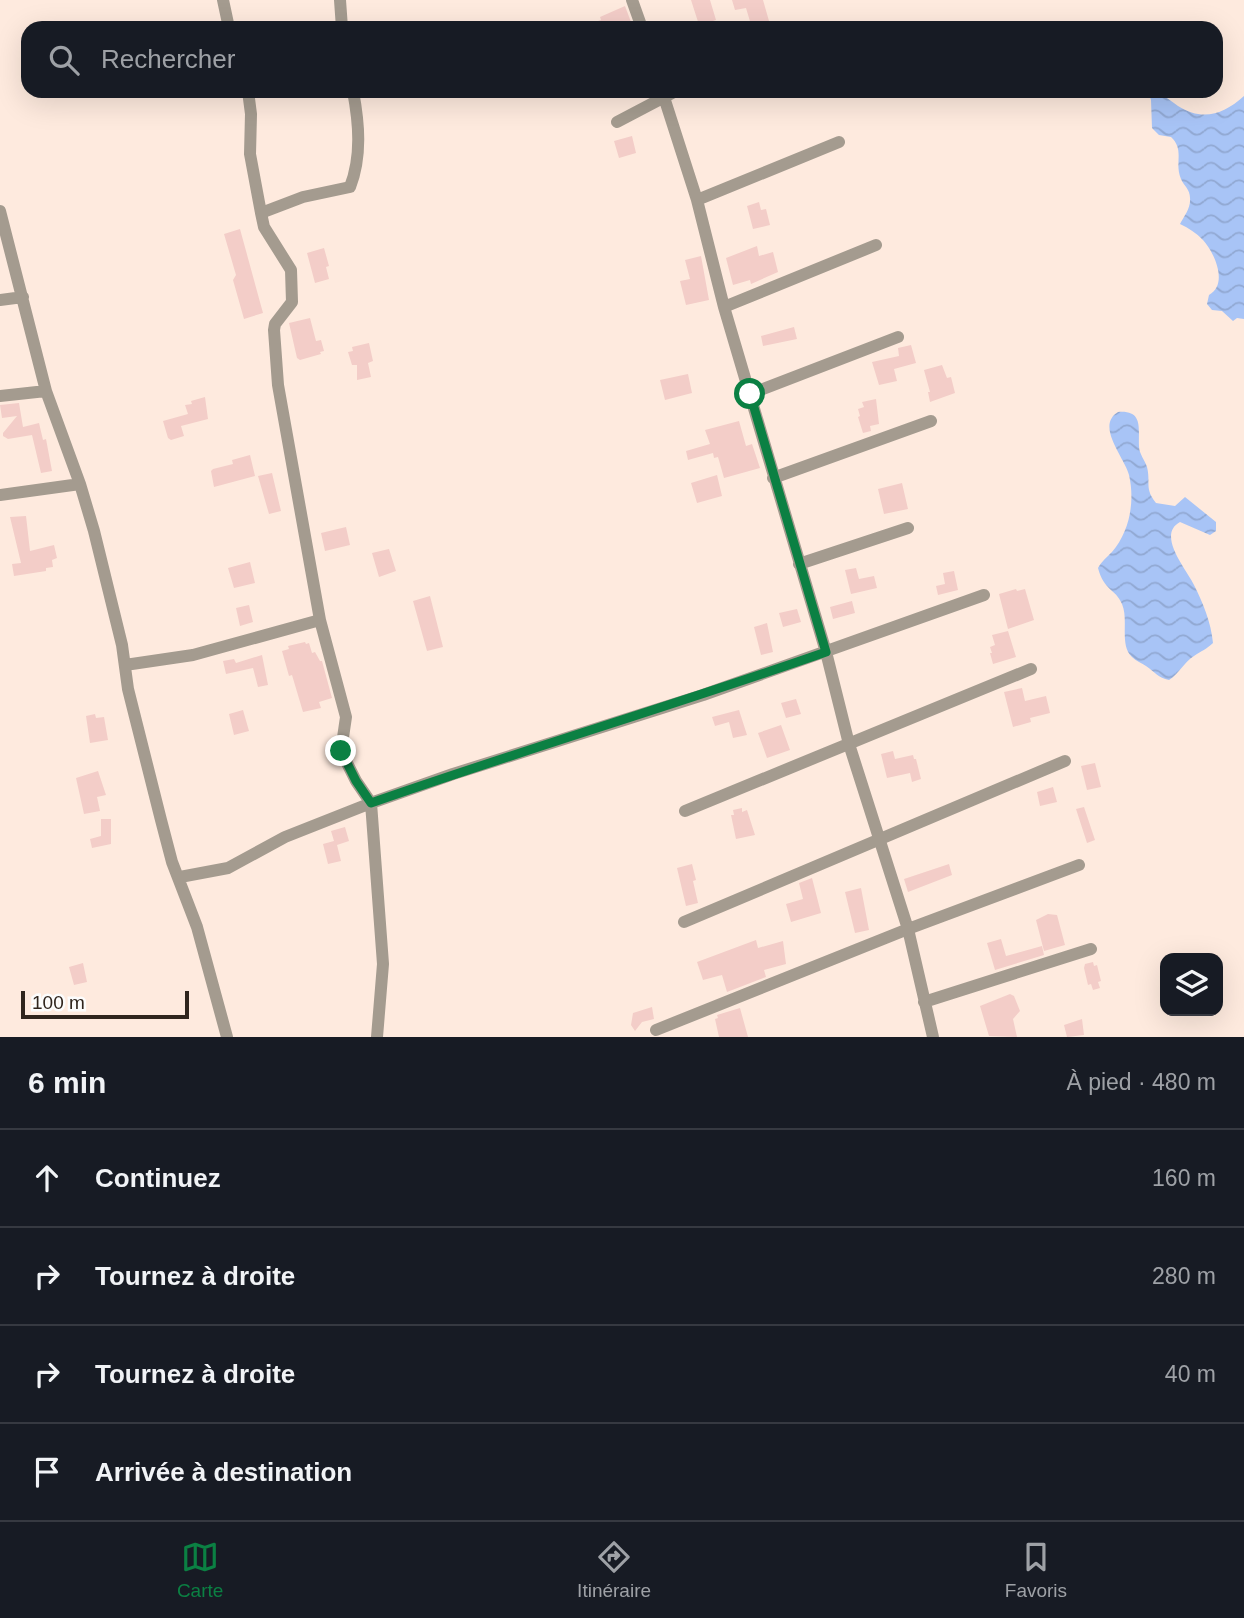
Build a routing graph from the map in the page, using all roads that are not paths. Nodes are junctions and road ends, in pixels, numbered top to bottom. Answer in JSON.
{"nodes":[{"id":1,"x":223,"y":0,"type":"edge"},
{"id":2,"x":340,"y":0,"type":"edge"},
{"id":3,"x":632,"y":0,"type":"edge"},
{"id":4,"x":228,"y":21,"type":"edge"},
{"id":5,"x":342,"y":21,"type":"edge"},
{"id":6,"x":640,"y":21,"type":"edge"},
{"id":7,"x":249,"y":98,"type":"edge"},
{"id":8,"x":354,"y":98,"type":"edge"},
{"id":9,"x":659,"y":98,"type":"edge"},
{"id":10,"x":669,"y":98,"type":"edge"},
{"id":11,"x":617,"y":122,"type":"dead end"},
{"id":12,"x":839,"y":142,"type":"dead end"},
{"id":13,"x":697,"y":200,"type":"junction"},
{"id":14,"x":0,"y":211,"type":"edge"},
{"id":15,"x":261,"y":213,"type":"junction"},
{"id":16,"x":876,"y":245,"type":"dead end"},
{"id":17,"x":23,"y":297,"type":"junction"},
{"id":18,"x":0,"y":300,"type":"edge"},
{"id":19,"x":724,"y":307,"type":"junction"},
{"id":20,"x":898,"y":337,"type":"dead end"},
{"id":21,"x":46,"y":391,"type":"junction"},
{"id":22,"x":750,"y":394,"type":"junction"},
{"id":23,"x":0,"y":396,"type":"edge"},
{"id":24,"x":931,"y":421,"type":"dead end"},
{"id":25,"x":774,"y":478,"type":"junction"},
{"id":26,"x":80,"y":484,"type":"junction"},
{"id":27,"x":0,"y":495,"type":"edge"},
{"id":28,"x":908,"y":528,"type":"dead end"},
{"id":29,"x":799,"y":564,"type":"junction"},
{"id":30,"x":984,"y":595,"type":"dead end"},
{"id":31,"x":320,"y":620,"type":"junction"},
{"id":32,"x":826,"y":652,"type":"junction"},
{"id":33,"x":125,"y":665,"type":"junction"},
{"id":34,"x":1031,"y":669,"type":"dead end"},
{"id":35,"x":849,"y":744,"type":"junction"},
{"id":36,"x":1065,"y":761,"type":"dead end"},
{"id":37,"x":371,"y":803,"type":"junction"},
{"id":38,"x":685,"y":811,"type":"dead end"},
{"id":39,"x":879,"y":839,"type":"junction"},
{"id":40,"x":1079,"y":865,"type":"dead end"},
{"id":41,"x":180,"y":877,"type":"junction"},
{"id":42,"x":684,"y":922,"type":"dead end"},
{"id":43,"x":908,"y":929,"type":"junction"},
{"id":44,"x":1091,"y":949,"type":"dead end"},
{"id":45,"x":923,"y":1002,"type":"junction"},
{"id":46,"x":656,"y":1030,"type":"dead end"},
{"id":47,"x":227,"y":1037,"type":"edge"},
{"id":48,"x":377,"y":1037,"type":"edge"},
{"id":49,"x":933,"y":1037,"type":"edge"}],
"edges":[{"from":1,"to":4,"type":"street"},
{"from":2,"to":5,"type":"street"},
{"from":3,"to":6,"type":"street"},
{"from":7,"to":15,"type":"street"},
{"from":8,"to":15,"type":"street"},
{"from":9,"to":11,"type":"street"},
{"from":10,"to":13,"type":"street"},
{"from":12,"to":13,"type":"street"},
{"from":13,"to":19,"type":"street"},
{"from":14,"to":17,"type":"street"},
{"from":15,"to":31,"type":"street"},
{"from":16,"to":19,"type":"street"},
{"from":17,"to":18,"type":"street"},
{"from":17,"to":21,"type":"street"},
{"from":19,"to":22,"type":"street"},
{"from":20,"to":22,"type":"street"},
{"from":21,"to":23,"type":"street"},
{"from":21,"to":26,"type":"street"},
{"from":22,"to":25,"type":"street"},
{"from":24,"to":25,"type":"street"},
{"from":25,"to":29,"type":"street"},
{"from":26,"to":27,"type":"street"},
{"from":26,"to":33,"type":"street"},
{"from":28,"to":29,"type":"street"},
{"from":29,"to":32,"type":"street"},
{"from":30,"to":32,"type":"street"},
{"from":31,"to":33,"type":"street"},
{"from":31,"to":37,"type":"street"},
{"from":32,"to":35,"type":"street"},
{"from":32,"to":37,"type":"street"},
{"from":33,"to":41,"type":"street"},
{"from":34,"to":35,"type":"street"},
{"from":35,"to":38,"type":"street"},
{"from":35,"to":39,"type":"street"},
{"from":36,"to":39,"type":"street"},
{"from":37,"to":41,"type":"street"},
{"from":37,"to":48,"type":"street"},
{"from":39,"to":42,"type":"street"},
{"from":39,"to":43,"type":"street"},
{"from":40,"to":43,"type":"street"},
{"from":41,"to":47,"type":"street"},
{"from":43,"to":45,"type":"street"},
{"from":43,"to":46,"type":"street"},
{"from":44,"to":45,"type":"street"},
{"from":45,"to":49,"type":"street"}]}
